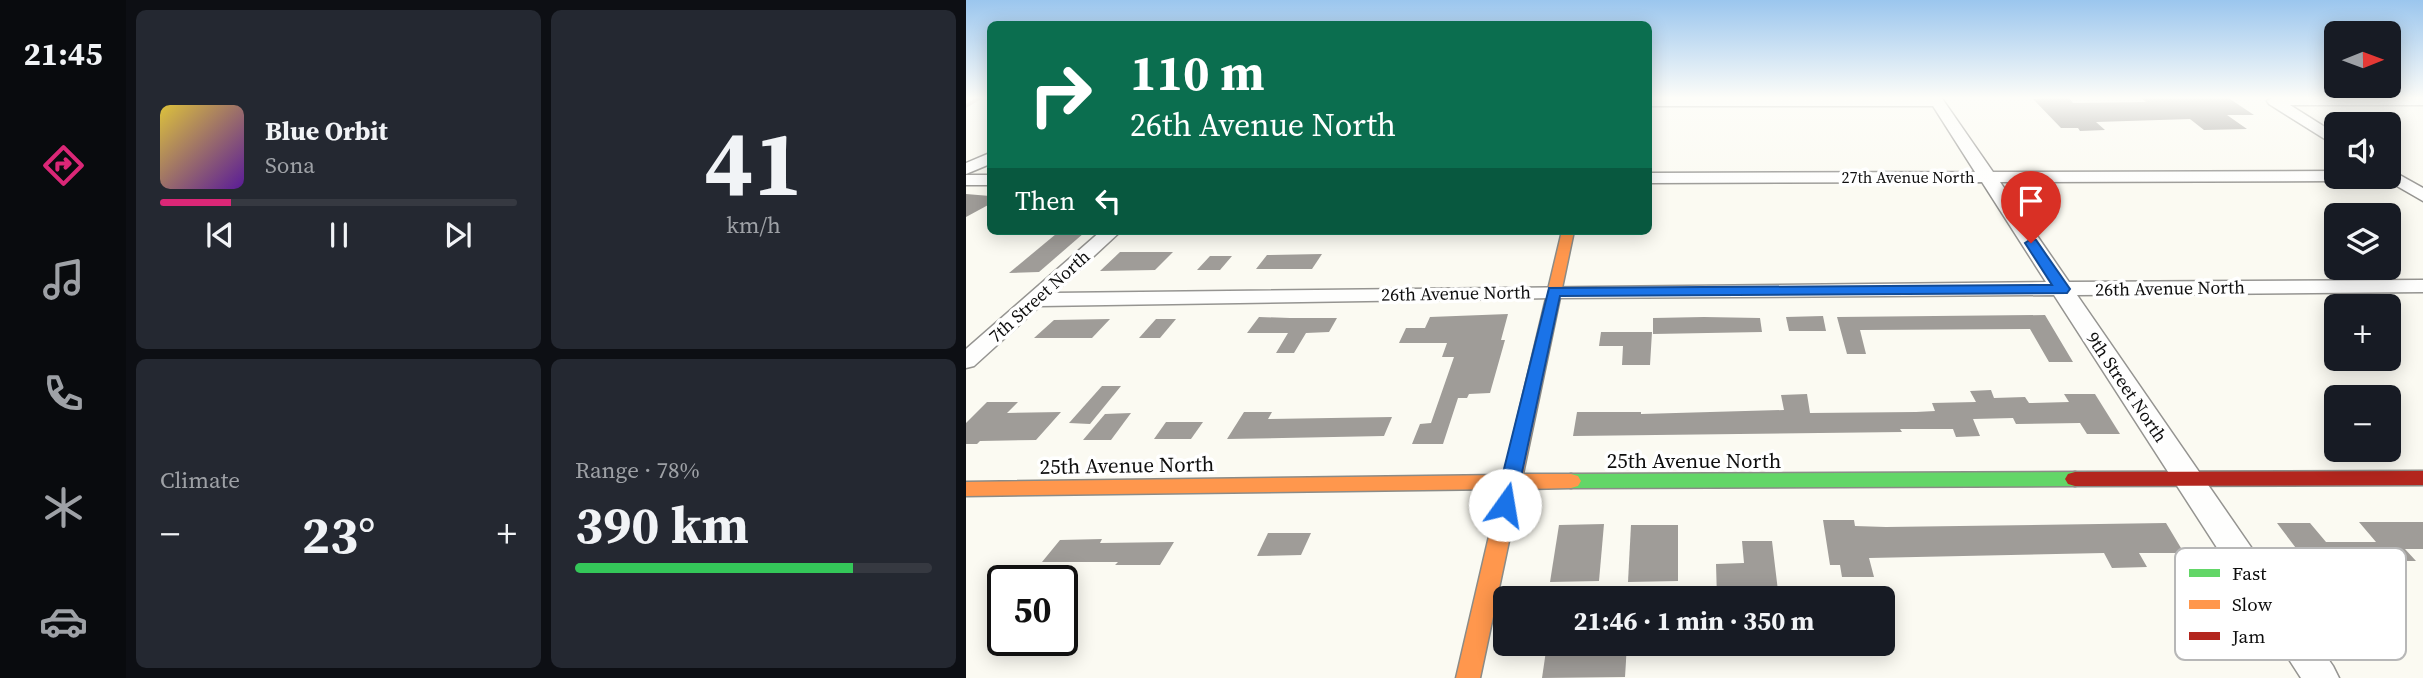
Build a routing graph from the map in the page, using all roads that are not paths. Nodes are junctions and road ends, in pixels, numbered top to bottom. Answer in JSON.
{"nodes":[{"id":1,"x":1955,"y":129,"type":"edge"},
{"id":2,"x":987,"y":159,"type":"edge"},
{"id":3,"x":966,"y":169,"type":"edge"},
{"id":4,"x":2401,"y":175,"type":"edge"},
{"id":5,"x":2423,"y":175,"type":"edge"},
{"id":6,"x":2324,"y":176,"type":"edge"},
{"id":7,"x":1987,"y":177,"type":"junction"},
{"id":8,"x":1652,"y":178,"type":"edge"},
{"id":9,"x":966,"y":180,"type":"edge"},
{"id":10,"x":987,"y":180,"type":"edge"},
{"id":11,"x":2401,"y":182,"type":"edge"},
{"id":12,"x":2423,"y":196,"type":"edge"},
{"id":13,"x":1107,"y":235,"type":"edge"},
{"id":14,"x":1567,"y":235,"type":"edge"},
{"id":15,"x":2423,"y":286,"type":"edge"},
{"id":16,"x":2062,"y":289,"type":"junction"},
{"id":17,"x":1554,"y":292,"type":"junction"},
{"id":18,"x":1034,"y":300,"type":"junction"},
{"id":19,"x":966,"y":361,"type":"edge"},
{"id":20,"x":2423,"y":478,"type":"edge"},
{"id":21,"x":2189,"y":480,"type":"junction"},
{"id":22,"x":1510,"y":481,"type":"junction"},
{"id":23,"x":966,"y":489,"type":"edge"},
{"id":24,"x":2234,"y":548,"type":"edge"},
{"id":25,"x":2308,"y":660,"type":"edge"},
{"id":26,"x":1468,"y":678,"type":"edge"},
{"id":27,"x":2320,"y":678,"type":"edge"}],
"edges":[{"from":1,"to":7,"type":"street","name":"9th Street North"},
{"from":2,"to":3,"type":"street"},
{"from":4,"to":5,"type":"street"},
{"from":6,"to":7,"type":"street","name":"27th Avenue North"},
{"from":7,"to":8,"type":"street","name":"27th Avenue North"},
{"from":7,"to":16,"type":"street","name":"9th Street North"},
{"from":9,"to":10,"type":"street"},
{"from":11,"to":12,"type":"street"},
{"from":13,"to":18,"type":"street","name":"7th Street North"},
{"from":14,"to":17,"type":"street"},
{"from":15,"to":16,"type":"street","name":"26th Avenue North"},
{"from":16,"to":17,"type":"street","name":"26th Avenue North"},
{"from":16,"to":21,"type":"street","name":"9th Street North"},
{"from":17,"to":18,"type":"street","name":"26th Avenue North"},
{"from":17,"to":22,"type":"street"},
{"from":18,"to":19,"type":"street","name":"7th Street North"},
{"from":20,"to":21,"type":"street","name":"25th Avenue North"},
{"from":21,"to":22,"type":"street","name":"25th Avenue North"},
{"from":21,"to":24,"type":"street","name":"9th Street North"},
{"from":22,"to":23,"type":"street","name":"25th Avenue North"},
{"from":22,"to":26,"type":"street"},
{"from":25,"to":27,"type":"street","name":"9th Street North"}]}
